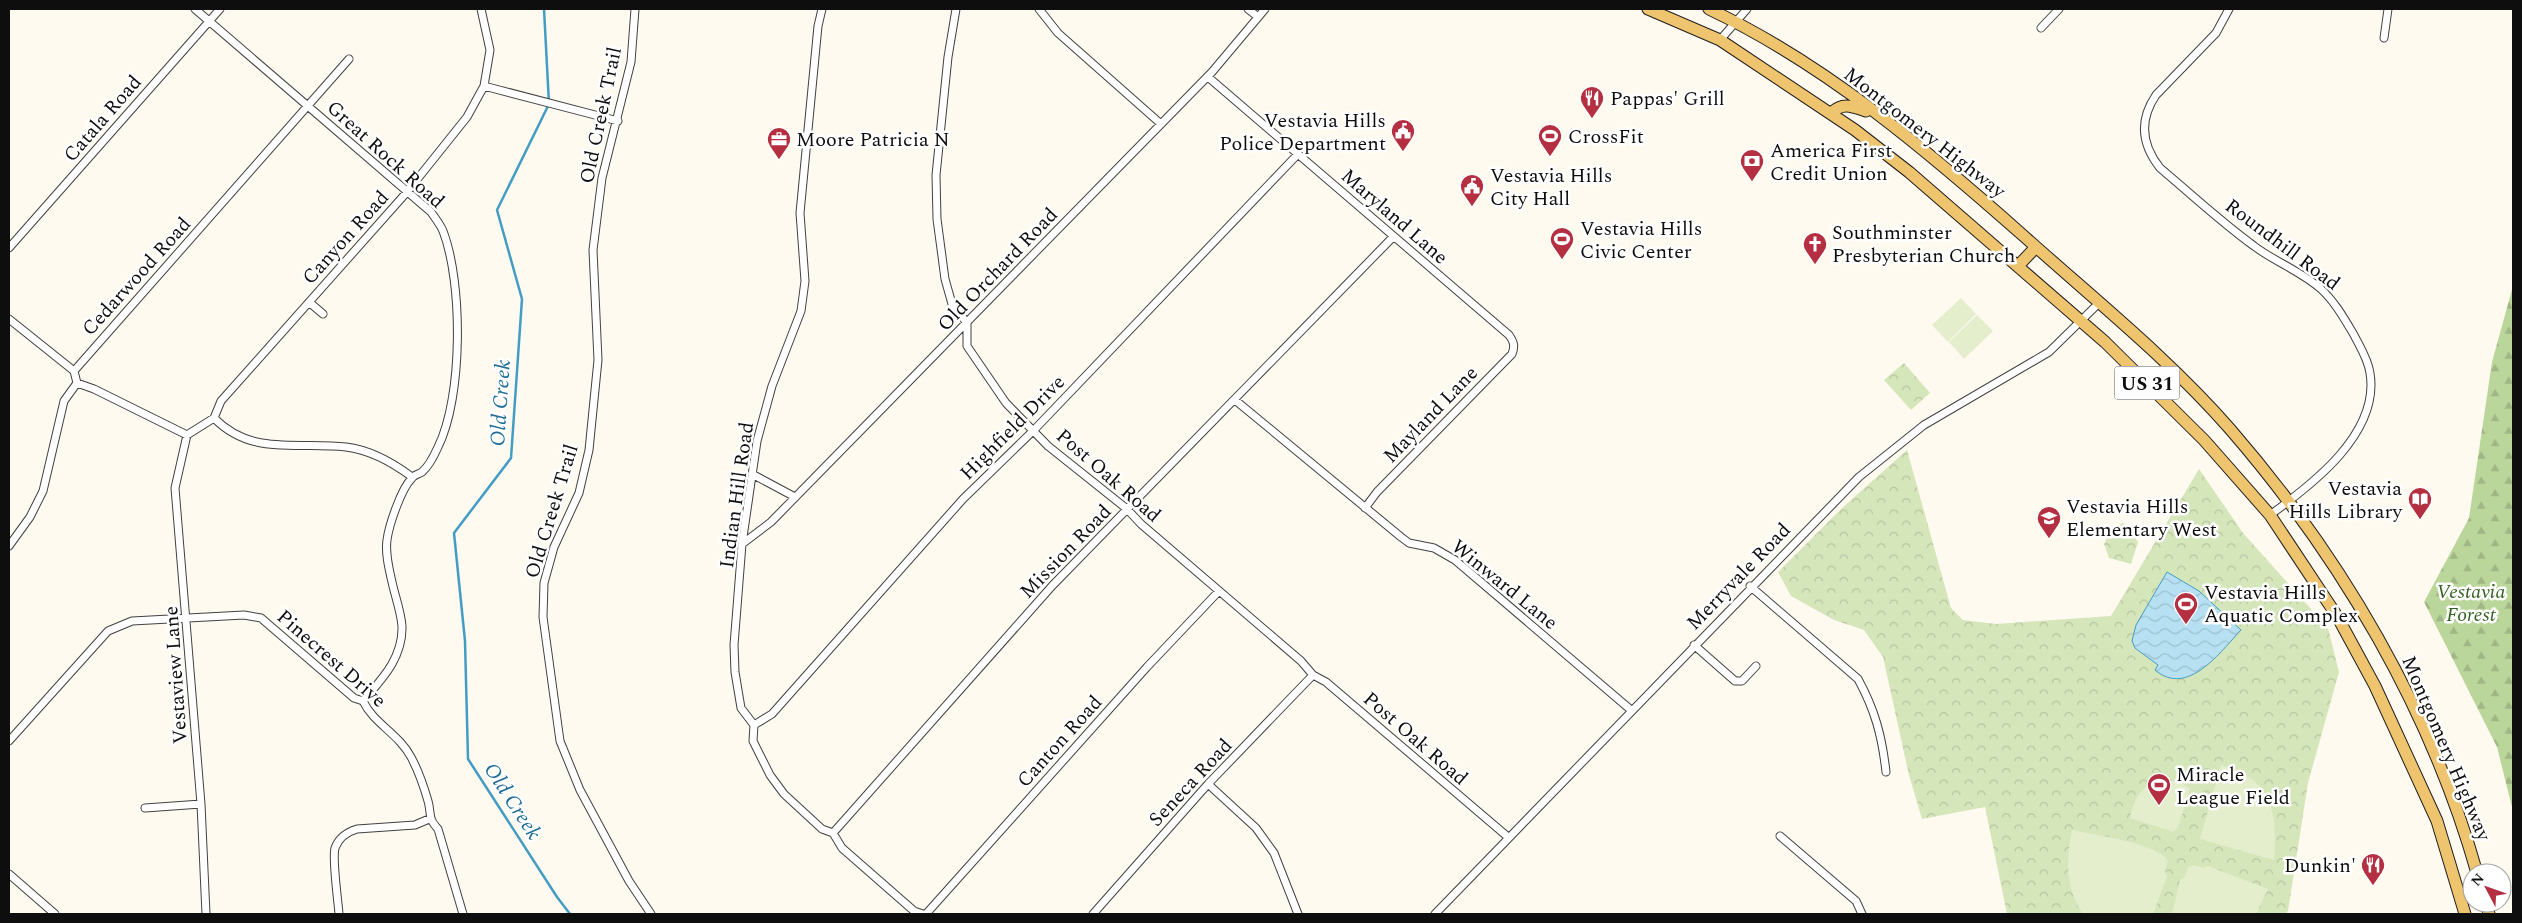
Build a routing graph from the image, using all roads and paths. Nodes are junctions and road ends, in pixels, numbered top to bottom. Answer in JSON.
{"nodes":[{"id":1,"x":195,"y":9,"type":"edge"},
{"id":2,"x":220,"y":9,"type":"edge"},
{"id":3,"x":481,"y":9,"type":"edge"},
{"id":4,"x":635,"y":9,"type":"edge"},
{"id":5,"x":822,"y":9,"type":"edge"},
{"id":6,"x":956,"y":9,"type":"edge"},
{"id":7,"x":1038,"y":9,"type":"edge"},
{"id":8,"x":1248,"y":9,"type":"edge"},
{"id":9,"x":1265,"y":9,"type":"edge"},
{"id":10,"x":1648,"y":9,"type":"edge"},
{"id":11,"x":1709,"y":9,"type":"edge"},
{"id":12,"x":1747,"y":9,"type":"edge"},
{"id":13,"x":2059,"y":9,"type":"edge"},
{"id":14,"x":2229,"y":9,"type":"edge"},
{"id":15,"x":2388,"y":9,"type":"edge"},
{"id":16,"x":1258,"y":17,"type":"junction"},
{"id":17,"x":210,"y":21,"type":"junction"},
{"id":18,"x":1735,"y":21,"type":"junction"},
{"id":19,"x":2041,"y":28,"type":"dead end"},
{"id":20,"x":2384,"y":38,"type":"dead end"},
{"id":21,"x":1720,"y":40,"type":"junction"},
{"id":22,"x":349,"y":59,"type":"dead end"},
{"id":23,"x":1208,"y":77,"type":"junction"},
{"id":24,"x":484,"y":86,"type":"junction"},
{"id":25,"x":309,"y":106,"type":"junction"},
{"id":26,"x":1831,"y":113,"type":"junction"},
{"id":27,"x":1875,"y":114,"type":"junction"},
{"id":28,"x":618,"y":121,"type":"junction"},
{"id":29,"x":1161,"y":124,"type":"junction"},
{"id":30,"x":1298,"y":154,"type":"junction"},
{"id":31,"x":407,"y":192,"type":"junction"},
{"id":32,"x":1393,"y":237,"type":"junction"},
{"id":33,"x":2036,"y":247,"type":"junction"},
{"id":34,"x":9,"y":248,"type":"edge"},
{"id":35,"x":2018,"y":266,"type":"junction"},
{"id":36,"x":309,"y":302,"type":"junction"},
{"id":37,"x":2099,"y":303,"type":"junction"},
{"id":38,"x":323,"y":314,"type":"dead end"},
{"id":39,"x":9,"y":319,"type":"edge"},
{"id":40,"x":2081,"y":322,"type":"junction"},
{"id":41,"x":968,"y":323,"type":"junction"},
{"id":42,"x":1514,"y":342,"type":"joint"},
{"id":43,"x":74,"y":371,"type":"junction"},
{"id":44,"x":77,"y":383,"type":"junction"},
{"id":45,"x":1235,"y":400,"type":"junction"},
{"id":46,"x":214,"y":418,"type":"junction"},
{"id":47,"x":1034,"y":430,"type":"junction"},
{"id":48,"x":187,"y":435,"type":"junction"},
{"id":49,"x":752,"y":474,"type":"junction"},
{"id":50,"x":412,"y":477,"type":"junction"},
{"id":51,"x":795,"y":497,"type":"junction"},
{"id":52,"x":2289,"y":502,"type":"junction"},
{"id":53,"x":1365,"y":508,"type":"junction"},
{"id":54,"x":1127,"y":509,"type":"junction"},
{"id":55,"x":2270,"y":515,"type":"junction"},
{"id":56,"x":742,"y":544,"type":"junction"},
{"id":57,"x":9,"y":546,"type":"edge"},
{"id":58,"x":1750,"y":586,"type":"junction"},
{"id":59,"x":1219,"y":591,"type":"junction"},
{"id":60,"x":187,"y":620,"type":"junction"},
{"id":61,"x":1694,"y":645,"type":"junction"},
{"id":62,"x":1756,"y":666,"type":"dead end"},
{"id":63,"x":1314,"y":674,"type":"junction"},
{"id":64,"x":363,"y":701,"type":"junction"},
{"id":65,"x":1631,"y":710,"type":"junction"},
{"id":66,"x":754,"y":725,"type":"junction"},
{"id":67,"x":9,"y":741,"type":"edge"},
{"id":68,"x":1886,"y":772,"type":"dead end"},
{"id":69,"x":1208,"y":784,"type":"junction"},
{"id":70,"x":201,"y":804,"type":"junction"},
{"id":71,"x":145,"y":808,"type":"dead end"},
{"id":72,"x":429,"y":820,"type":"junction"},
{"id":73,"x":833,"y":833,"type":"junction"},
{"id":74,"x":1780,"y":836,"type":"dead end"},
{"id":75,"x":1508,"y":837,"type":"junction"},
{"id":76,"x":2475,"y":863,"type":"edge"},
{"id":77,"x":9,"y":874,"type":"edge"},
{"id":78,"x":55,"y":914,"type":"edge"},
{"id":79,"x":206,"y":914,"type":"edge"},
{"id":80,"x":339,"y":914,"type":"edge"},
{"id":81,"x":463,"y":914,"type":"edge"},
{"id":82,"x":652,"y":914,"type":"edge"},
{"id":83,"x":924,"y":914,"type":"edge"},
{"id":84,"x":1093,"y":914,"type":"edge"},
{"id":85,"x":1298,"y":914,"type":"edge"},
{"id":86,"x":1435,"y":914,"type":"edge"},
{"id":87,"x":1862,"y":914,"type":"edge"},
{"id":88,"x":2465,"y":914,"type":"edge"}],
"edges":[{"from":1,"to":17,"type":"street","name":"Great Rock Road"},
{"from":2,"to":17,"type":"street","name":"Catala Road"},
{"from":3,"to":24,"type":"street","name":"Canyon Road"},
{"from":4,"to":28,"type":"street","name":"Old Creek Trail"},
{"from":5,"to":49,"type":"street","name":"Indian Hill Road"},
{"from":6,"to":41,"type":"street"},
{"from":7,"to":29,"type":"street"},
{"from":8,"to":16,"type":"street"},
{"from":9,"to":16,"type":"street","name":"Old Orchard Road"},
{"from":10,"to":21,"type":"main road","name":"Montgomery Highway","number":"US 31"},
{"from":11,"to":18,"type":"main road","name":"Montgomery Highway","number":"US 31"},
{"from":12,"to":18,"type":"street"},
{"from":13,"to":19,"type":"street"},
{"from":14,"to":52,"type":"street","name":"Roundhill Road"},
{"from":15,"to":20,"type":"street"},
{"from":16,"to":23,"type":"street","name":"Old Orchard Road"},
{"from":17,"to":25,"type":"street","name":"Great Rock Road"},
{"from":17,"to":34,"type":"street","name":"Catala Road"},
{"from":18,"to":21,"type":"street"},
{"from":18,"to":27,"type":"main road","name":"Montgomery Highway","number":"US 31"},
{"from":21,"to":26,"type":"main road","name":"Montgomery Highway","number":"US 31"},
{"from":22,"to":25,"type":"street","name":"Cedarwood Road"},
{"from":23,"to":29,"type":"street","name":"Old Orchard Road"},
{"from":23,"to":30,"type":"street","name":"Maryland Lane"},
{"from":24,"to":28,"type":"street"},
{"from":24,"to":31,"type":"street","name":"Canyon Road"},
{"from":25,"to":31,"type":"street","name":"Great Rock Road"},
{"from":25,"to":43,"type":"street","name":"Cedarwood Road"},
{"from":26,"to":27,"type":"main road"},
{"from":26,"to":35,"type":"main road","name":"Montgomery Highway","number":"US 31"},
{"from":27,"to":33,"type":"main road","name":"Montgomery Highway","number":"US 31"},
{"from":28,"to":82,"type":"street","name":"Old Creek Trail"},
{"from":29,"to":41,"type":"street","name":"Old Orchard Road"},
{"from":30,"to":32,"type":"street","name":"Maryland Lane"},
{"from":30,"to":47,"type":"street","name":"Highfield Drive"},
{"from":31,"to":36,"type":"street","name":"Canyon Road"},
{"from":31,"to":50,"type":"street","name":"Great Rock Road"},
{"from":32,"to":42,"type":"street","name":"Maryland Lane"},
{"from":32,"to":45,"type":"street","name":"Mission Road"},
{"from":33,"to":35,"type":"main road"},
{"from":33,"to":37,"type":"main road","name":"Montgomery Highway","number":"US 31"},
{"from":35,"to":40,"type":"main road","name":"Montgomery Highway","number":"US 31"},
{"from":36,"to":38,"type":"street"},
{"from":36,"to":46,"type":"street","name":"Canyon Road"},
{"from":37,"to":40,"type":"street","name":"Merryvale Road"},
{"from":37,"to":52,"type":"main road","name":"Montgomery Highway","number":"US 31"},
{"from":39,"to":43,"type":"street"},
{"from":40,"to":55,"type":"main road","name":"Montgomery Highway","number":"US 31"},
{"from":40,"to":58,"type":"street","name":"Merryvale Road"},
{"from":41,"to":47,"type":"street","name":"Post Oak Road"},
{"from":41,"to":51,"type":"street","name":"Old Orchard Road"},
{"from":42,"to":53,"type":"street","name":"Mayland Lane"},
{"from":43,"to":44,"type":"street"},
{"from":44,"to":48,"type":"street"},
{"from":44,"to":57,"type":"street"},
{"from":45,"to":53,"type":"street","name":"Winward Lane"},
{"from":45,"to":54,"type":"street","name":"Mission Road"},
{"from":46,"to":48,"type":"street"},
{"from":46,"to":50,"type":"street"},
{"from":47,"to":54,"type":"street","name":"Post Oak Road"},
{"from":47,"to":66,"type":"street","name":"Highfield Drive"},
{"from":48,"to":60,"type":"street","name":"Vestaview Lane"},
{"from":49,"to":51,"type":"street"},
{"from":49,"to":56,"type":"street","name":"Indian Hill Road"},
{"from":50,"to":64,"type":"street","name":"Great Rock Road"},
{"from":51,"to":56,"type":"street","name":"Old Orchard Road"},
{"from":52,"to":55,"type":"street","name":"Roundhill Road"},
{"from":52,"to":76,"type":"main road","name":"Montgomery Highway","number":"US 31"},
{"from":53,"to":65,"type":"street","name":"Winward Lane"},
{"from":54,"to":59,"type":"street","name":"Post Oak Road"},
{"from":54,"to":73,"type":"street","name":"Mission Road"},
{"from":55,"to":88,"type":"main road","name":"Montgomery Highway","number":"US 31"},
{"from":56,"to":66,"type":"street","name":"Indian Hill Road"},
{"from":58,"to":61,"type":"street","name":"Merryvale Road"},
{"from":58,"to":68,"type":"street"},
{"from":59,"to":63,"type":"street","name":"Post Oak Road"},
{"from":59,"to":83,"type":"street","name":"Canton Road"},
{"from":60,"to":64,"type":"street","name":"Pinecrest Drive"},
{"from":60,"to":67,"type":"street","name":"Pinecrest Drive"},
{"from":60,"to":70,"type":"street","name":"Vestaview Lane"},
{"from":61,"to":62,"type":"street"},
{"from":61,"to":65,"type":"street","name":"Merryvale Road"},
{"from":63,"to":69,"type":"street","name":"Seneca Road"},
{"from":63,"to":75,"type":"street","name":"Post Oak Road"},
{"from":64,"to":72,"type":"street","name":"Pinecrest Drive"},
{"from":65,"to":75,"type":"street","name":"Merryvale Road"},
{"from":66,"to":73,"type":"street","name":"Indian Hill Road"},
{"from":69,"to":84,"type":"street","name":"Seneca Road"},
{"from":69,"to":85,"type":"street"},
{"from":70,"to":71,"type":"street"},
{"from":70,"to":79,"type":"street","name":"Vestaview Lane"},
{"from":72,"to":80,"type":"street"},
{"from":72,"to":81,"type":"street","name":"Pinecrest Drive"},
{"from":73,"to":83,"type":"street","name":"Indian Hill Road"},
{"from":74,"to":87,"type":"street"},
{"from":75,"to":86,"type":"street","name":"Merryvale Road"},
{"from":77,"to":78,"type":"street"}]}
